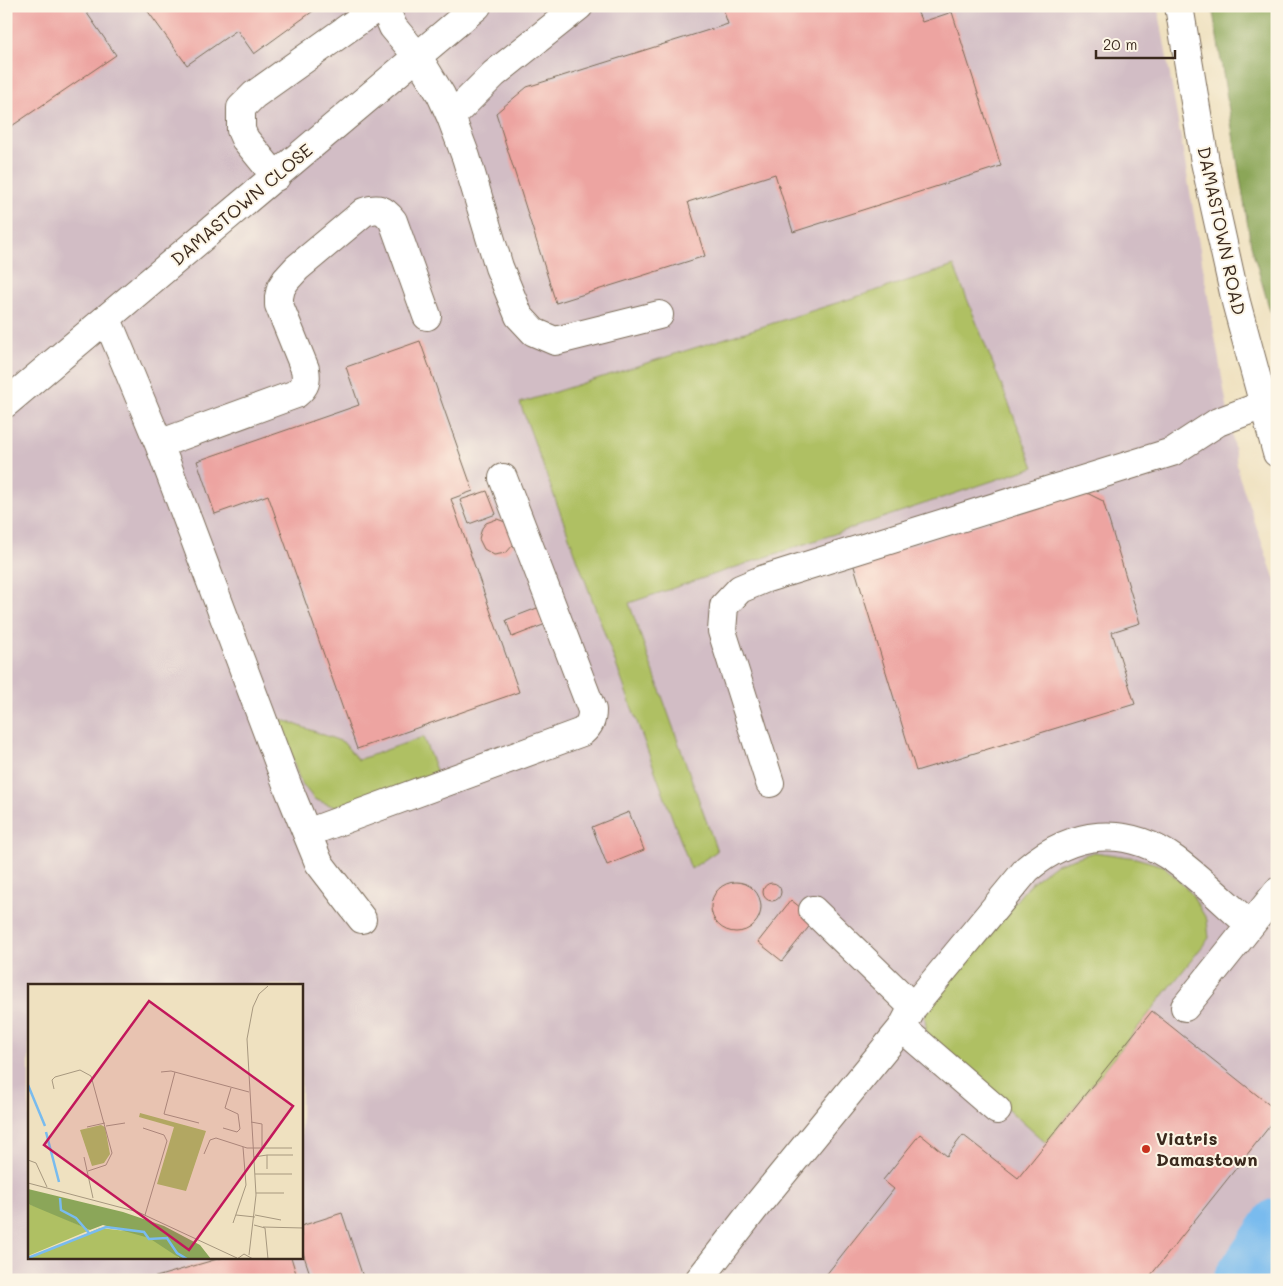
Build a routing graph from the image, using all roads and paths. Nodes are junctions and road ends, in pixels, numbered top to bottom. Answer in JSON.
{"nodes":[{"id":1,"x":379,"y":6,"type":"edge"},
{"id":2,"x":384,"y":6,"type":"edge"},
{"id":3,"x":579,"y":6,"type":"edge"},
{"id":4,"x":1179,"y":6,"type":"edge"},
{"id":5,"x":466,"y":9,"type":"edge"},
{"id":6,"x":418,"y":57,"type":"junction"},
{"id":7,"x":451,"y":117,"type":"junction"},
{"id":8,"x":276,"y":177,"type":"junction"},
{"id":9,"x":658,"y":315,"type":"dead end"},
{"id":10,"x":427,"y":316,"type":"dead end"},
{"id":11,"x":107,"y":319,"type":"junction"},
{"id":12,"x":6,"y":404,"type":"edge"},
{"id":13,"x":1264,"y":405,"type":"junction"},
{"id":14,"x":160,"y":444,"type":"junction"},
{"id":15,"x":1277,"y":453,"type":"edge"},
{"id":16,"x":503,"y":478,"type":"dead end"},
{"id":17,"x":770,"y":783,"type":"dead end"},
{"id":18,"x":307,"y":833,"type":"junction"},
{"id":19,"x":1277,"y":892,"type":"edge"},
{"id":20,"x":813,"y":910,"type":"dead end"},
{"id":21,"x":362,"y":919,"type":"dead end"},
{"id":22,"x":1250,"y":925,"type":"junction"},
{"id":23,"x":1185,"y":1007,"type":"dead end"},
{"id":24,"x":907,"y":1017,"type":"junction"},
{"id":25,"x":997,"y":1110,"type":"dead end"},
{"id":26,"x":700,"y":1280,"type":"edge"}],
"edges":[{"from":1,"to":8,"type":"street"},
{"from":2,"to":6,"type":"street"},
{"from":3,"to":7,"type":"street"},
{"from":4,"to":13,"type":"street","name":"DAMASTOWN ROAD"},
{"from":5,"to":6,"type":"street","name":"DAMASTOWN CLOSE"},
{"from":6,"to":7,"type":"street"},
{"from":6,"to":8,"type":"street","name":"DAMASTOWN CLOSE"},
{"from":7,"to":9,"type":"street"},
{"from":8,"to":11,"type":"street","name":"DAMASTOWN CLOSE"},
{"from":10,"to":14,"type":"street"},
{"from":11,"to":12,"type":"street","name":"DAMASTOWN CLOSE"},
{"from":11,"to":14,"type":"street"},
{"from":13,"to":15,"type":"street","name":"DAMASTOWN ROAD"},
{"from":13,"to":17,"type":"street"},
{"from":14,"to":18,"type":"street"},
{"from":16,"to":18,"type":"street"},
{"from":18,"to":21,"type":"street"},
{"from":19,"to":22,"type":"street"},
{"from":20,"to":24,"type":"street"},
{"from":22,"to":23,"type":"street"},
{"from":22,"to":24,"type":"street"},
{"from":24,"to":25,"type":"street"},
{"from":24,"to":26,"type":"street"}]}
